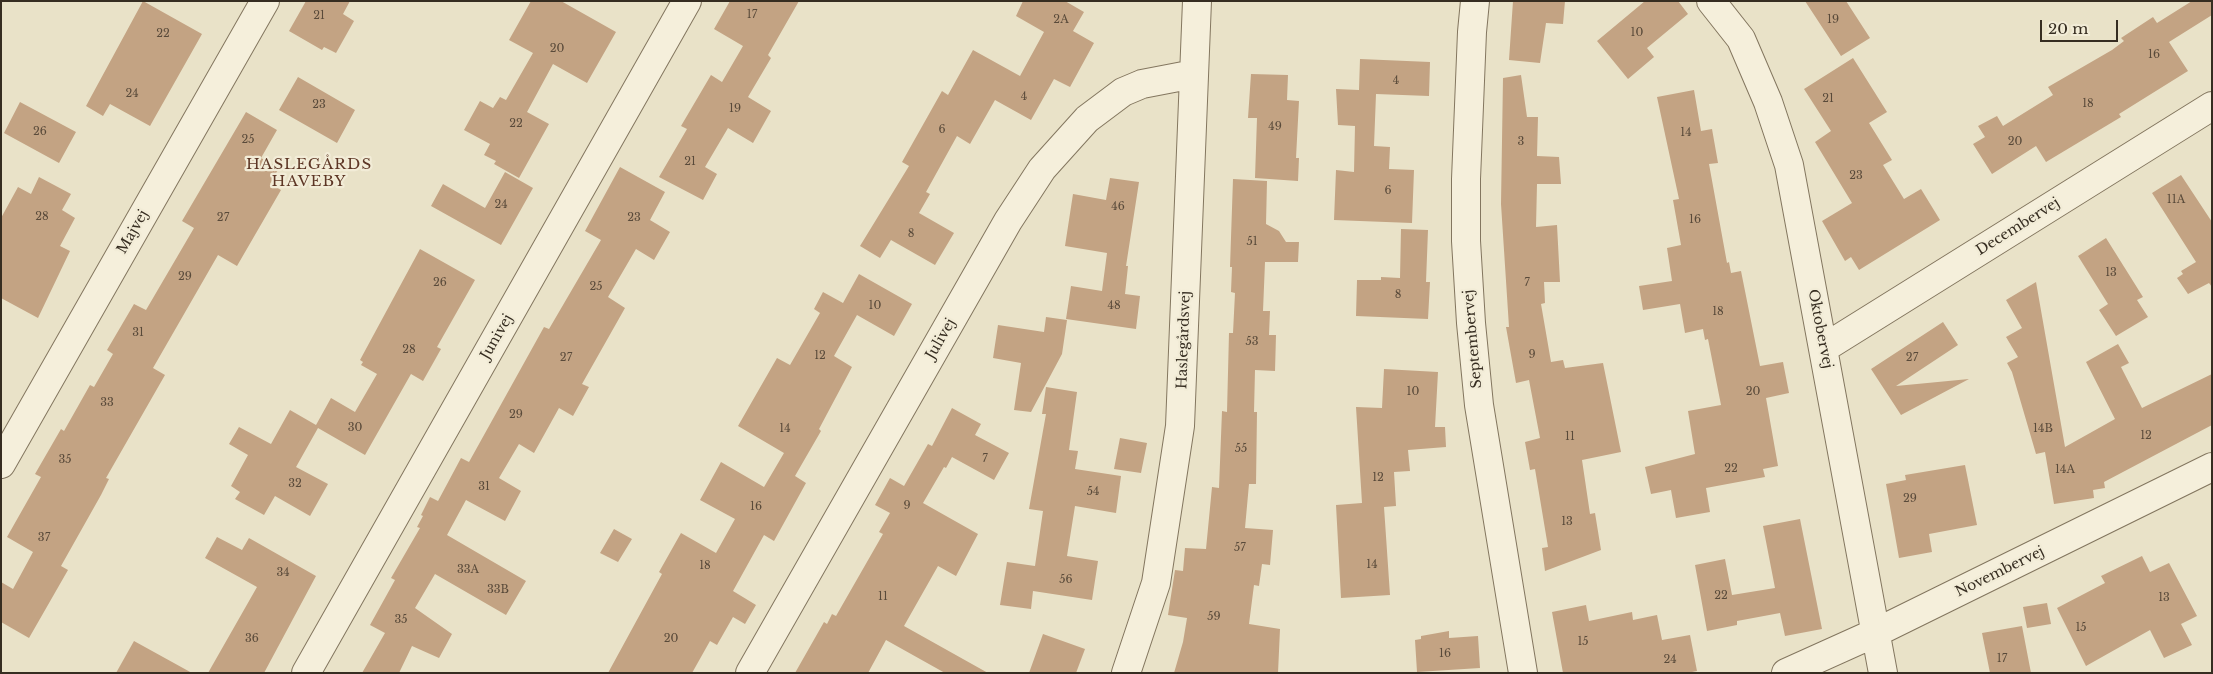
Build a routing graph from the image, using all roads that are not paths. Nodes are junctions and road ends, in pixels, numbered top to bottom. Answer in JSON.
{"nodes":[{"id":1,"x":265,"y":1,"type":"edge"},
{"id":2,"x":687,"y":1,"type":"edge"},
{"id":3,"x":1197,"y":1,"type":"edge"},
{"id":4,"x":1475,"y":1,"type":"edge"},
{"id":5,"x":1711,"y":1,"type":"edge"},
{"id":6,"x":1194,"y":74,"type":"junction"},
{"id":7,"x":2212,"y":106,"type":"edge"},
{"id":8,"x":1824,"y":348,"type":"junction"},
{"id":9,"x":1,"y":464,"type":"edge"},
{"id":10,"x":2212,"y":467,"type":"edge"},
{"id":11,"x":1876,"y":632,"type":"junction"},
{"id":12,"x":306,"y":673,"type":"edge"},
{"id":13,"x":750,"y":673,"type":"edge"},
{"id":14,"x":1126,"y":673,"type":"edge"},
{"id":15,"x":1523,"y":673,"type":"edge"},
{"id":16,"x":1786,"y":673,"type":"edge"},
{"id":17,"x":1883,"y":673,"type":"edge"}],
"edges":[{"from":1,"to":9,"type":"street","name":"Majvej"},
{"from":2,"to":12,"type":"street","name":"Junivej"},
{"from":3,"to":6,"type":"street","name":"Haslegårdsvej"},
{"from":4,"to":15,"type":"street","name":"Septembervej"},
{"from":5,"to":8,"type":"street","name":"Oktobervej"},
{"from":6,"to":13,"type":"street","name":"Julivej"},
{"from":6,"to":14,"type":"street","name":"Haslegårdsvej"},
{"from":7,"to":8,"type":"street","name":"Decembervej"},
{"from":8,"to":11,"type":"street","name":"Oktobervej"},
{"from":10,"to":11,"type":"street","name":"Novembervej"},
{"from":11,"to":16,"type":"street","name":"Novembervej"},
{"from":11,"to":17,"type":"street","name":"Oktobervej"}]}
